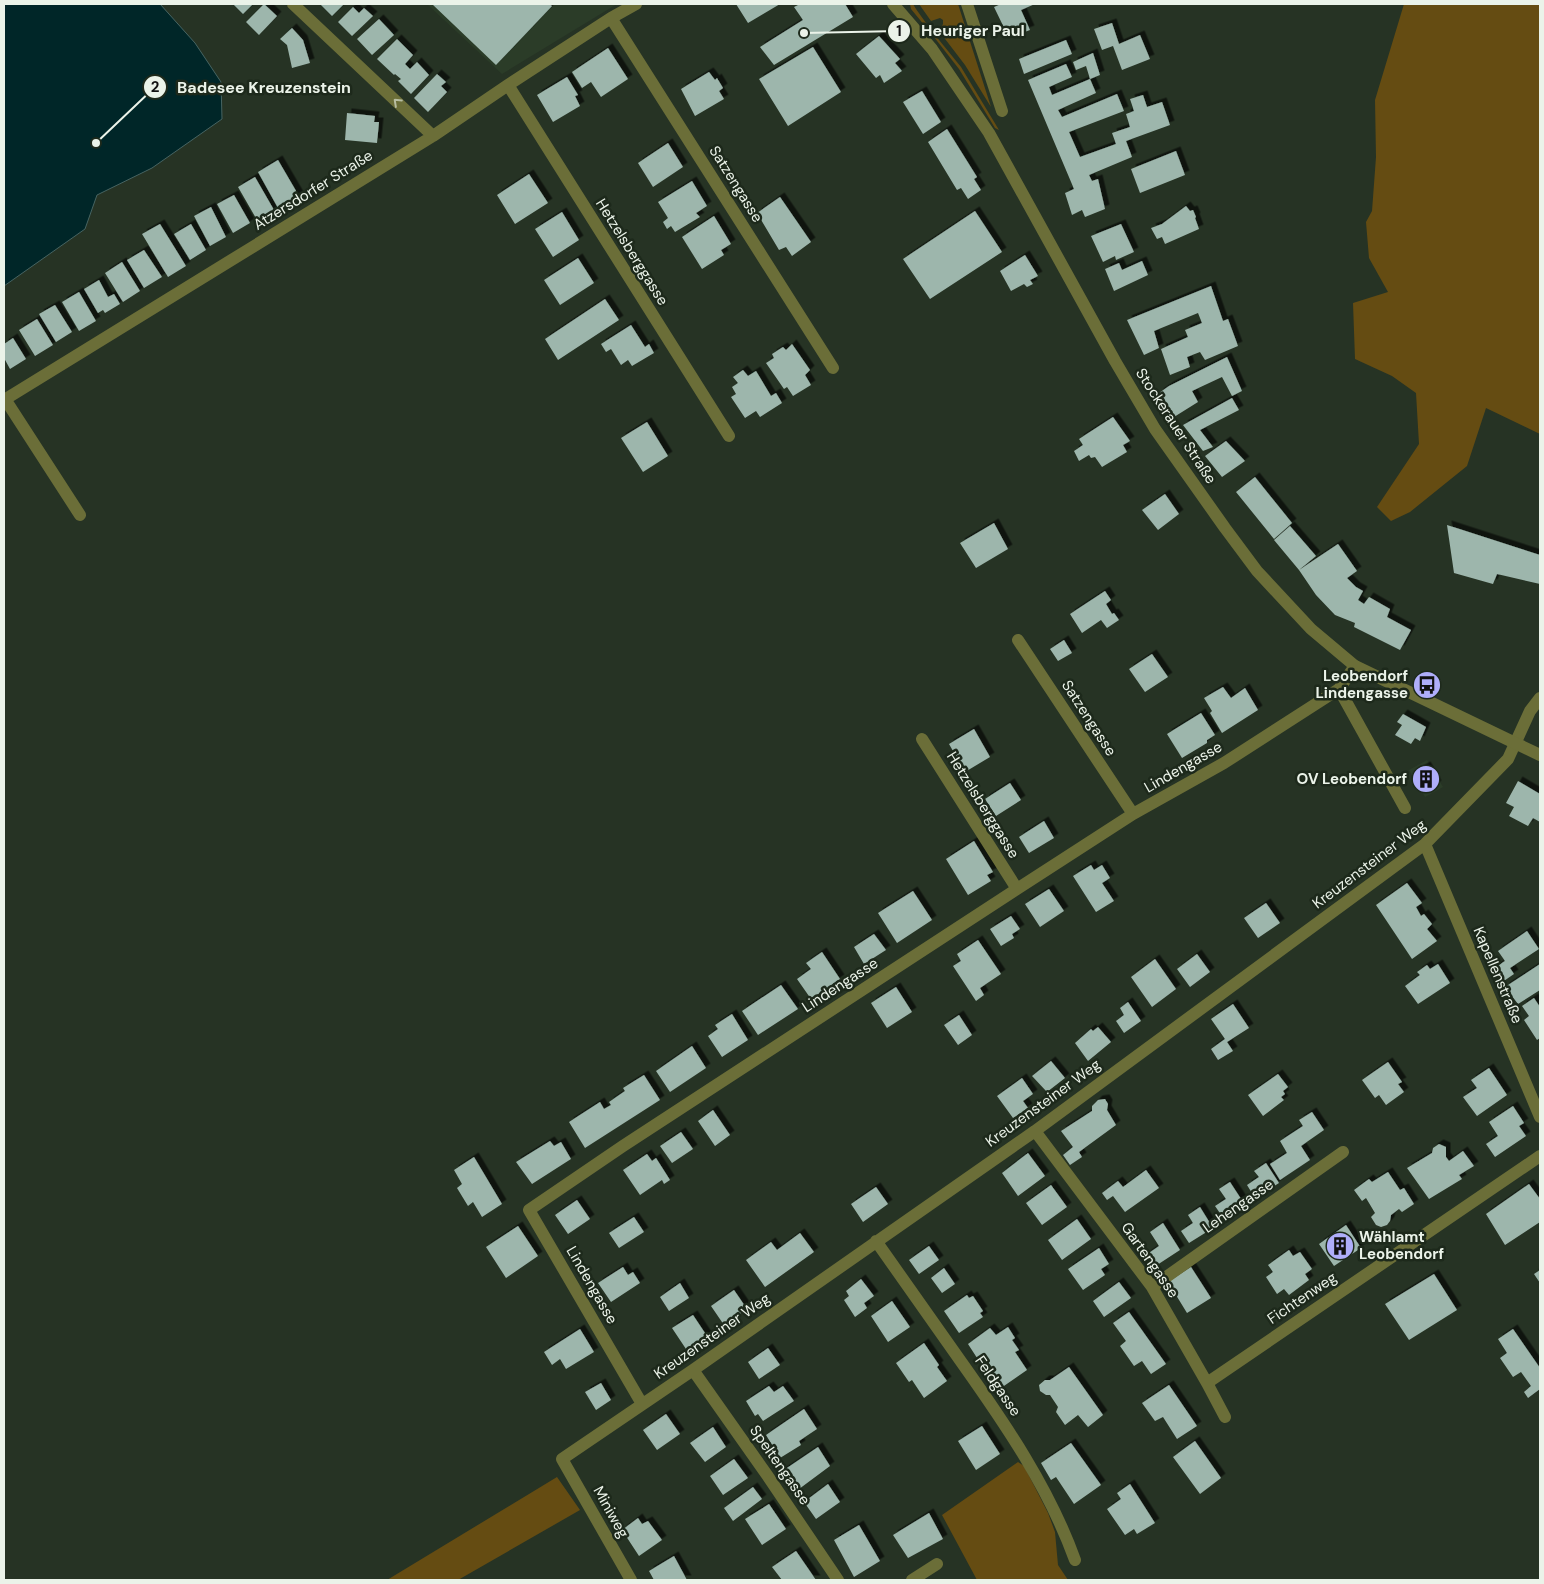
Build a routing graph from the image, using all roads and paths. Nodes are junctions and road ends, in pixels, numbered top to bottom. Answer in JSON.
{"nodes":[{"id":1,"x":293,"y":4,"type":"edge"},
{"id":2,"x":636,"y":4,"type":"edge"},
{"id":3,"x":893,"y":4,"type":"edge"},
{"id":4,"x":967,"y":4,"type":"edge"},
{"id":5,"x":611,"y":18,"type":"junction"},
{"id":6,"x":508,"y":84,"type":"junction"},
{"id":7,"x":1002,"y":111,"type":"dead end"},
{"id":8,"x":433,"y":136,"type":"junction"},
{"id":9,"x":833,"y":368,"type":"dead end"},
{"id":10,"x":4,"y":399,"type":"edge"},
{"id":11,"x":729,"y":436,"type":"dead end"},
{"id":12,"x":80,"y":515,"type":"dead end"},
{"id":13,"x":1018,"y":640,"type":"dead end"},
{"id":14,"x":1356,"y":666,"type":"junction"},
{"id":15,"x":1339,"y":689,"type":"junction"},
{"id":16,"x":1540,"y":698,"type":"edge"},
{"id":17,"x":922,"y":739,"type":"dead end"},
{"id":18,"x":1516,"y":744,"type":"junction"},
{"id":19,"x":1540,"y":755,"type":"edge"},
{"id":20,"x":1405,"y":808,"type":"dead end"},
{"id":21,"x":1133,"y":814,"type":"junction"},
{"id":22,"x":1425,"y":844,"type":"junction"},
{"id":23,"x":1017,"y":889,"type":"junction"},
{"id":24,"x":1540,"y":1117,"type":"edge"},
{"id":25,"x":1034,"y":1131,"type":"junction"},
{"id":26,"x":1343,"y":1152,"type":"dead end"},
{"id":27,"x":1540,"y":1156,"type":"edge"},
{"id":28,"x":876,"y":1241,"type":"junction"},
{"id":29,"x":1152,"y":1287,"type":"junction"},
{"id":30,"x":693,"y":1370,"type":"junction"},
{"id":31,"x":1207,"y":1383,"type":"junction"},
{"id":32,"x":642,"y":1404,"type":"junction"},
{"id":33,"x":1225,"y":1417,"type":"dead end"},
{"id":34,"x":562,"y":1459,"type":"joint"},
{"id":35,"x":1075,"y":1560,"type":"dead end"},
{"id":36,"x":937,"y":1564,"type":"dead end"},
{"id":37,"x":631,"y":1580,"type":"edge"},
{"id":38,"x":838,"y":1580,"type":"edge"},
{"id":39,"x":912,"y":1580,"type":"edge"}],
"edges":[{"from":8,"to":1,"type":"street","one_way":true},
{"from":2,"to":5,"type":"street","name":"Atzersdorfer Straße"},
{"from":3,"to":14,"type":"street","name":"Stockerauer Straße"},
{"from":4,"to":7,"type":"street"},
{"from":5,"to":6,"type":"street","name":"Atzersdorfer Straße"},
{"from":5,"to":9,"type":"street","name":"Satzengasse"},
{"from":6,"to":8,"type":"street","name":"Atzersdorfer Straße"},
{"from":6,"to":11,"type":"street","name":"Hetzelsberggasse"},
{"from":8,"to":10,"type":"street","name":"Atzersdorfer Straße"},
{"from":10,"to":12,"type":"street"},
{"from":13,"to":21,"type":"street","name":"Satzengasse"},
{"from":14,"to":15,"type":"street","name":"Lindengasse"},
{"from":14,"to":18,"type":"street","name":"Stockerauer Straße"},
{"from":15,"to":20,"type":"street"},
{"from":15,"to":21,"type":"street","name":"Lindengasse"},
{"from":16,"to":18,"type":"street","name":"Kreuzensteiner Weg"},
{"from":17,"to":23,"type":"street","name":"Hetzelsberggasse"},
{"from":18,"to":19,"type":"street","name":"Stockerauer Straße"},
{"from":18,"to":22,"type":"street","name":"Kreuzensteiner Weg"},
{"from":21,"to":23,"type":"street","name":"Lindengasse"},
{"from":22,"to":24,"type":"street","name":"Kapellenstraße"},
{"from":22,"to":25,"type":"street","name":"Kreuzensteiner Weg"},
{"from":23,"to":32,"type":"street","name":"Lindengasse"},
{"from":25,"to":28,"type":"street","name":"Kreuzensteiner Weg"},
{"from":25,"to":29,"type":"street","name":"Gartengasse"},
{"from":26,"to":29,"type":"street","name":"Lehengasse"},
{"from":27,"to":31,"type":"street","name":"Fichtenweg"},
{"from":28,"to":30,"type":"street","name":"Kreuzensteiner Weg"},
{"from":28,"to":35,"type":"street","name":"Feldgasse"},
{"from":29,"to":31,"type":"street","name":"Gartengasse"},
{"from":30,"to":32,"type":"street","name":"Kreuzensteiner Weg"},
{"from":30,"to":38,"type":"street","name":"Speltengasse"},
{"from":31,"to":33,"type":"street","name":"Gartengasse"},
{"from":32,"to":34,"type":"street","name":"Kreuzensteiner Weg"},
{"from":34,"to":37,"type":"street","name":"Miniweg"},
{"from":36,"to":39,"type":"street"}]}
